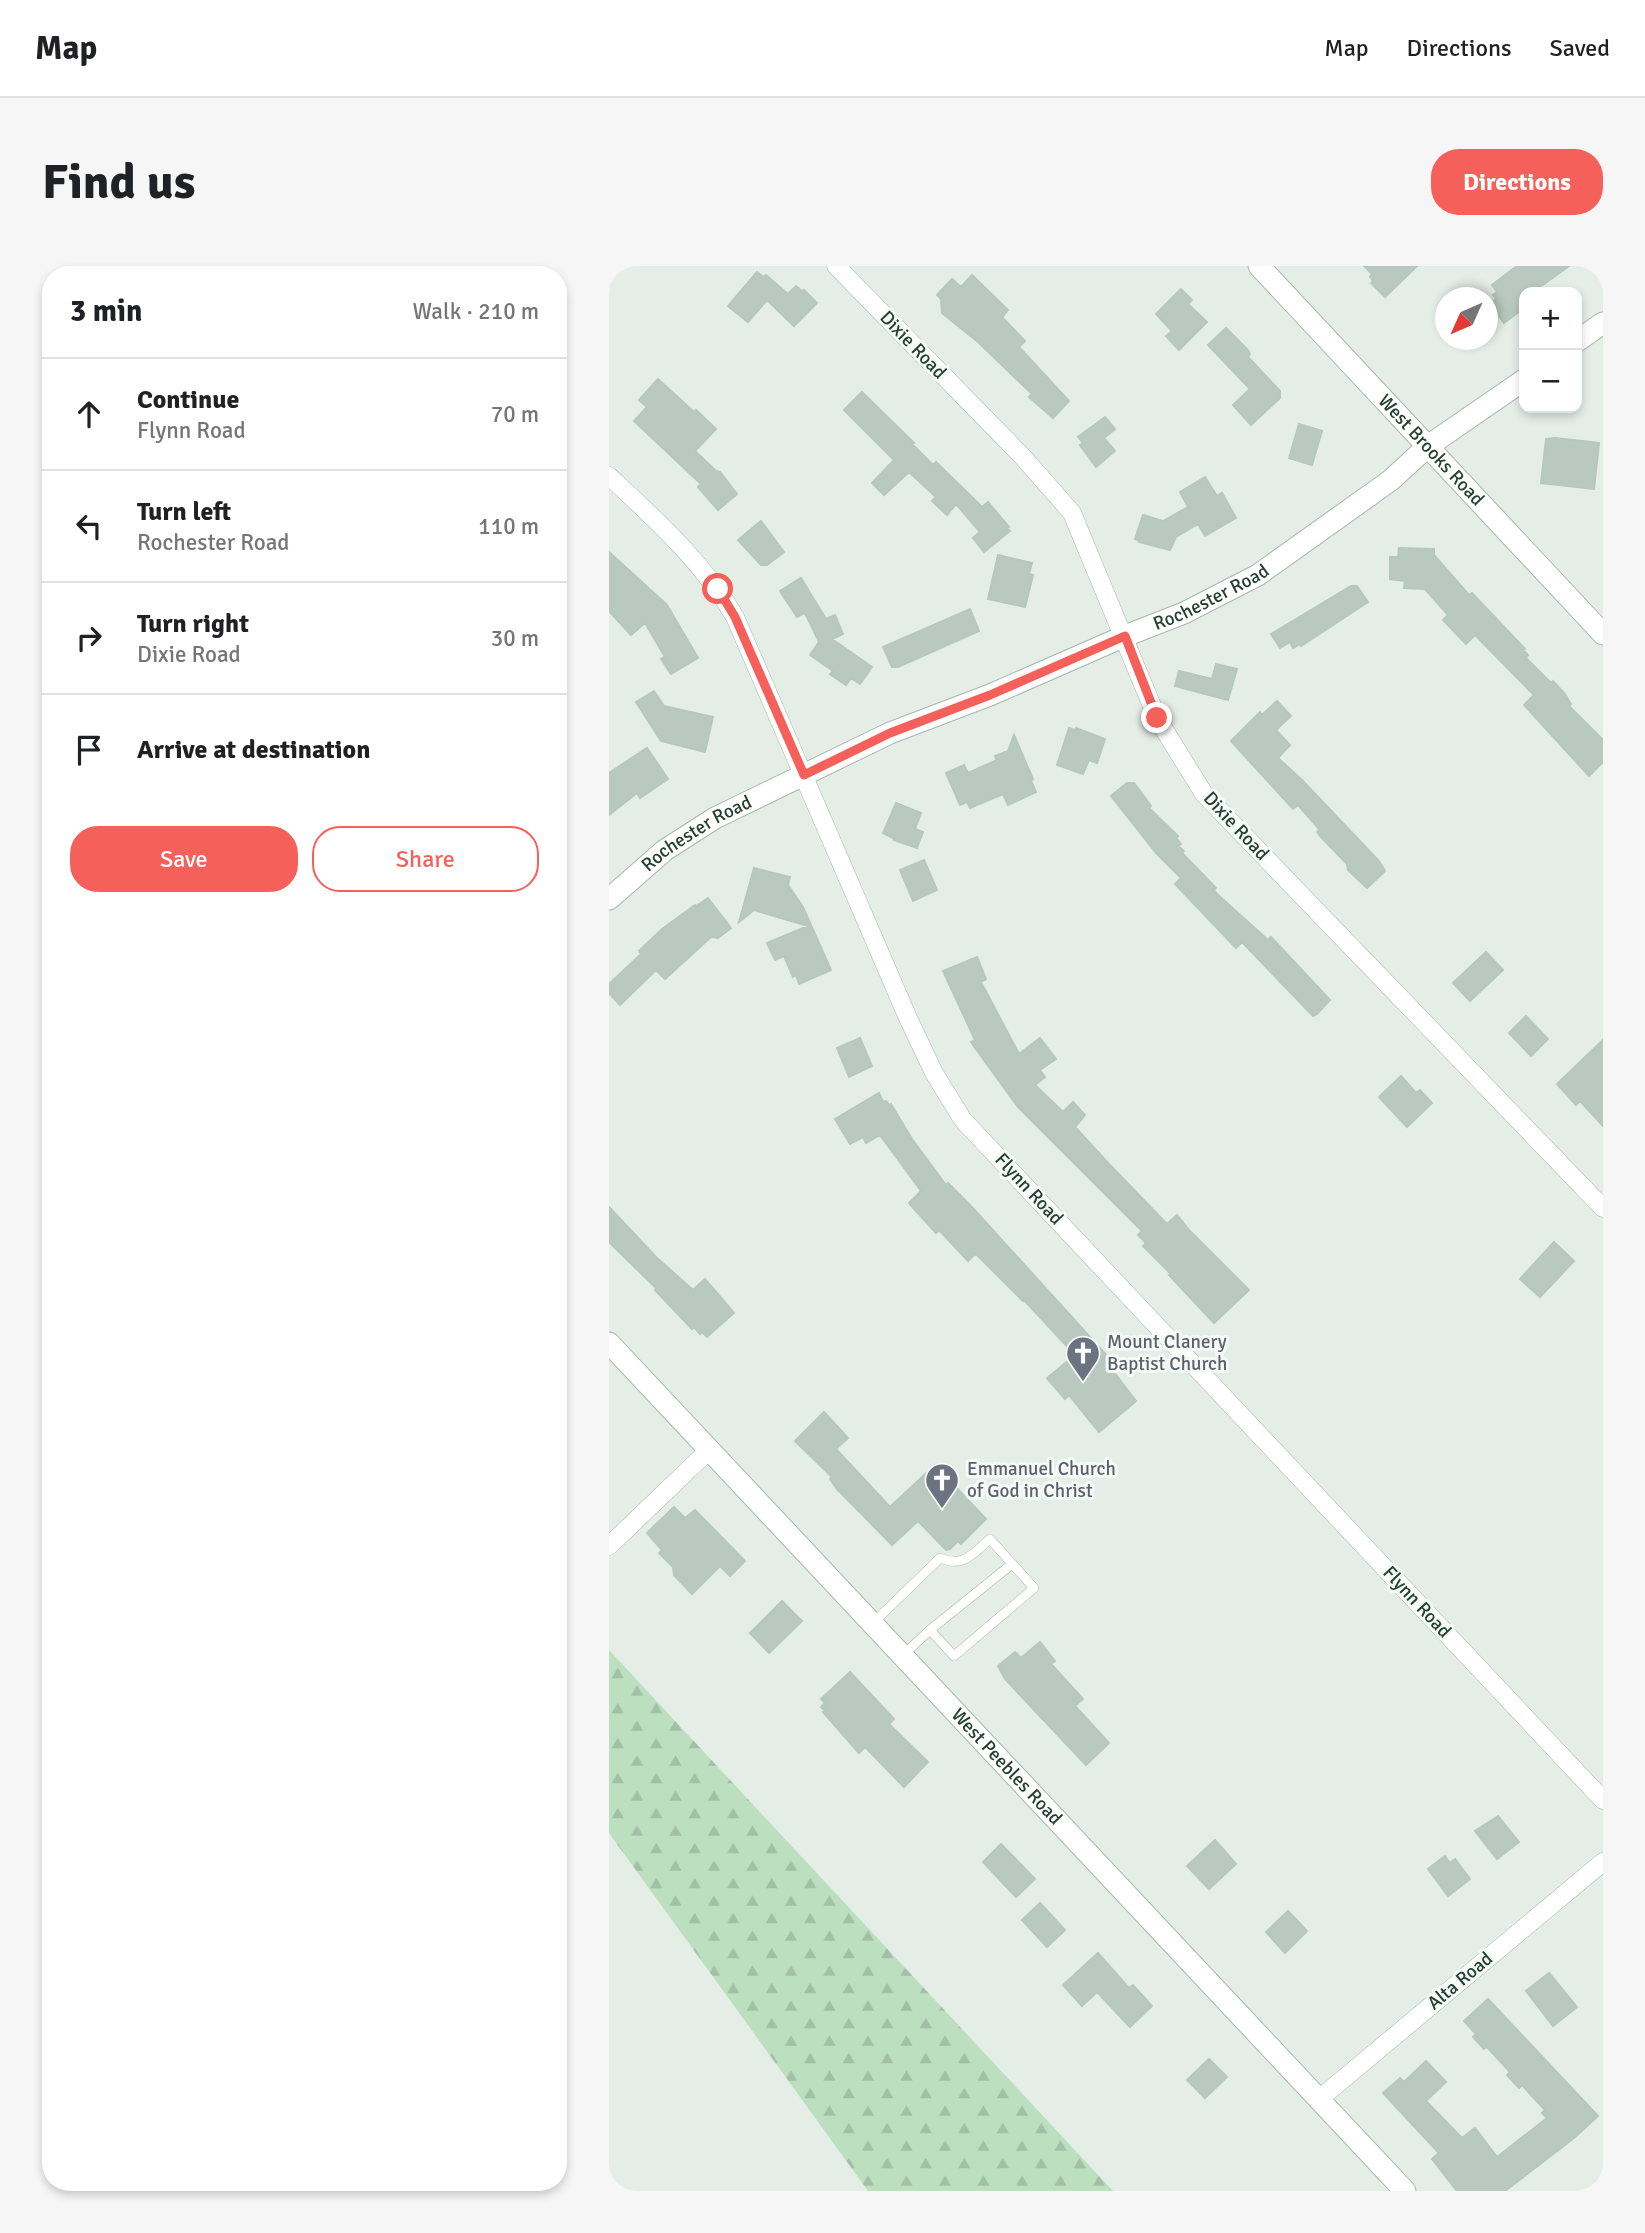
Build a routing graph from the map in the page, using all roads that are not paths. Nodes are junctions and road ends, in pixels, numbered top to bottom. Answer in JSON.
{"nodes":[{"id":1,"x":836,"y":266,"type":"edge"},
{"id":2,"x":1259,"y":266,"type":"edge"},
{"id":3,"x":1603,"y":323,"type":"edge"},
{"id":4,"x":1582,"y":338,"type":"edge"},
{"id":5,"x":1519,"y":383,"type":"edge"},
{"id":6,"x":1428,"y":446,"type":"junction"},
{"id":7,"x":609,"y":476,"type":"edge"},
{"id":8,"x":1603,"y":634,"type":"edge"},
{"id":9,"x":1125,"y":636,"type":"junction"},
{"id":10,"x":804,"y":775,"type":"junction"},
{"id":11,"x":609,"y":899,"type":"edge"},
{"id":12,"x":1603,"y":1208,"type":"edge"},
{"id":13,"x":609,"y":1343,"type":"edge"},
{"id":14,"x":709,"y":1450,"type":"junction"},
{"id":15,"x":609,"y":1546,"type":"edge"},
{"id":16,"x":1012,"y":1564,"type":"junction"},
{"id":17,"x":872,"y":1625,"type":"junction"},
{"id":18,"x":930,"y":1630,"type":"junction"},
{"id":19,"x":902,"y":1657,"type":"junction"},
{"id":20,"x":1603,"y":1800,"type":"edge"},
{"id":21,"x":1603,"y":1862,"type":"edge"},
{"id":22,"x":1318,"y":2100,"type":"junction"},
{"id":23,"x":1405,"y":2191,"type":"edge"}],
"edges":[{"from":1,"to":9,"type":"street","name":"Dixie Road"},
{"from":2,"to":6,"type":"street","name":"West Brooks Road"},
{"from":3,"to":4,"type":"street"},
{"from":5,"to":6,"type":"street","name":"Rochester Road"},
{"from":6,"to":8,"type":"street","name":"West Brooks Road"},
{"from":6,"to":9,"type":"street","name":"Rochester Road"},
{"from":7,"to":10,"type":"street","name":"Flynn Road"},
{"from":9,"to":10,"type":"street","name":"Rochester Road"},
{"from":9,"to":12,"type":"street","name":"Dixie Road"},
{"from":10,"to":11,"type":"street","name":"Rochester Road"},
{"from":10,"to":20,"type":"street","name":"Flynn Road"},
{"from":13,"to":14,"type":"street","name":"West Peebles Road"},
{"from":14,"to":15,"type":"street"},
{"from":14,"to":17,"type":"street","name":"West Peebles Road"},
{"from":16,"to":17,"type":"lane"},
{"from":16,"to":18,"type":"lane"},
{"from":16,"to":18,"type":"lane"},
{"from":17,"to":19,"type":"street","name":"West Peebles Road"},
{"from":18,"to":19,"type":"lane"},
{"from":19,"to":22,"type":"street","name":"West Peebles Road"},
{"from":21,"to":22,"type":"street","name":"Alta Road"},
{"from":22,"to":23,"type":"street","name":"West Peebles Road"}]}
